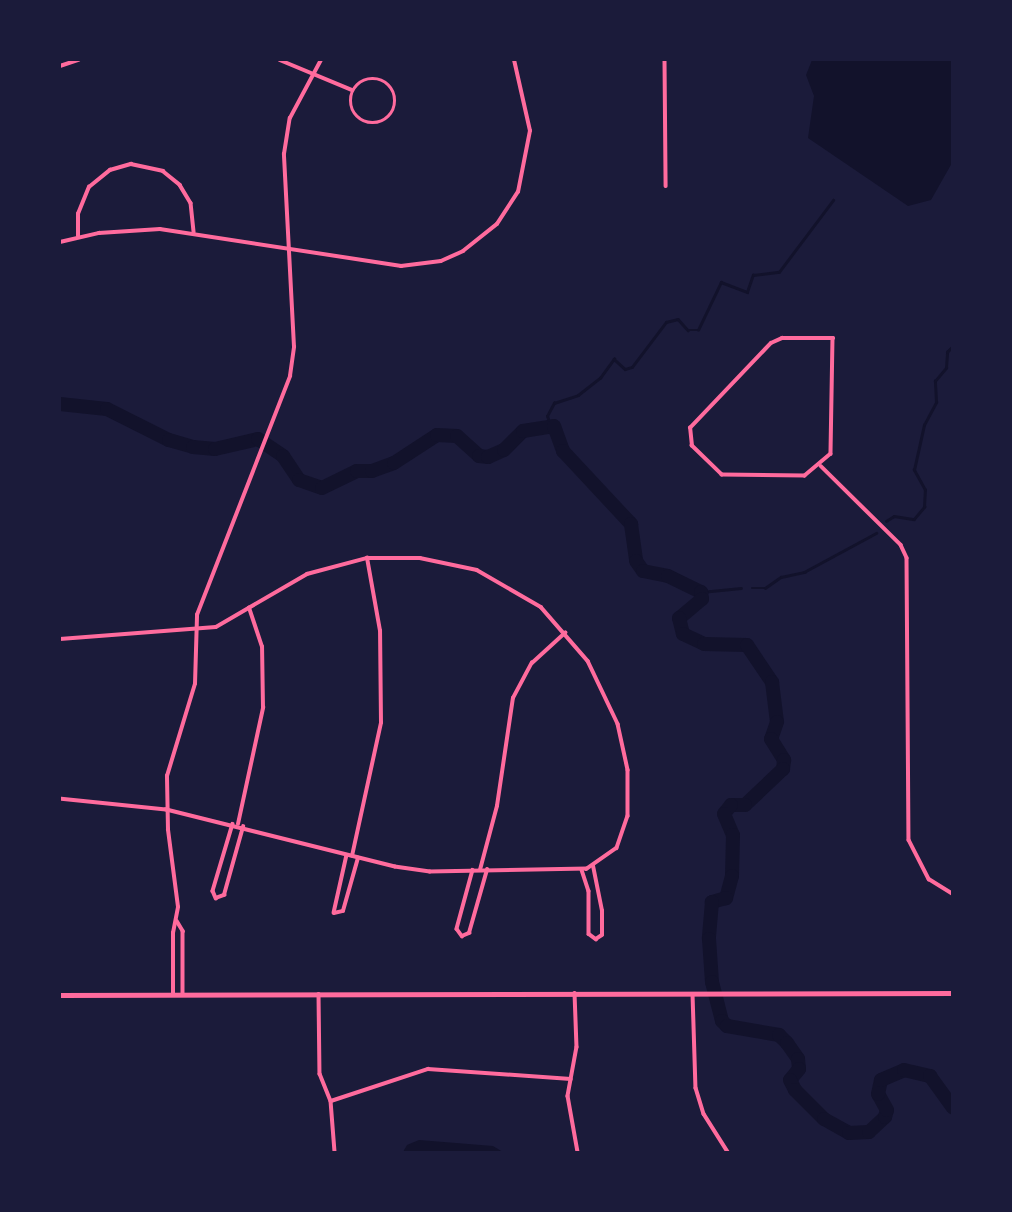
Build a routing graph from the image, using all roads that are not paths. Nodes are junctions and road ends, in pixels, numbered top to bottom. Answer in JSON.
{"nodes":[{"id":1,"x":78,"y":60,"type":"edge"},
{"id":2,"x":280,"y":60,"type":"edge"},
{"id":3,"x":321,"y":60,"type":"edge"},
{"id":4,"x":514,"y":60,"type":"edge"},
{"id":5,"x":665,"y":60,"type":"edge"},
{"id":6,"x":60,"y":66,"type":"edge"},
{"id":7,"x":312,"y":70,"type":"junction"},
{"id":8,"x":353,"y":90,"type":"junction"},
{"id":9,"x":666,"y":186,"type":"dead end"},
{"id":10,"x":194,"y":232,"type":"junction"},
{"id":11,"x":78,"y":236,"type":"junction"},
{"id":12,"x":60,"y":242,"type":"edge"},
{"id":13,"x":287,"y":248,"type":"junction"},
{"id":14,"x":821,"y":466,"type":"junction"},
{"id":15,"x":368,"y":558,"type":"junction"},
{"id":16,"x":249,"y":608,"type":"junction"},
{"id":17,"x":194,"y":631,"type":"junction"},
{"id":18,"x":565,"y":633,"type":"junction"},
{"id":19,"x":60,"y":639,"type":"edge"},
{"id":20,"x":60,"y":799,"type":"edge"},
{"id":21,"x":166,"y":810,"type":"junction"},
{"id":22,"x":238,"y":825,"type":"junction"},
{"id":23,"x":352,"y":857,"type":"junction"},
{"id":24,"x":593,"y":866,"type":"junction"},
{"id":25,"x":582,"y":869,"type":"junction"},
{"id":26,"x":473,"y":870,"type":"junction"},
{"id":27,"x":480,"y":870,"type":"junction"},
{"id":28,"x":487,"y":870,"type":"junction"},
{"id":29,"x":953,"y":894,"type":"edge"},
{"id":30,"x":177,"y":921,"type":"junction"},
{"id":31,"x":575,"y":993,"type":"junction"},
{"id":32,"x":953,"y":993,"type":"edge"},
{"id":33,"x":173,"y":994,"type":"junction"},
{"id":34,"x":183,"y":994,"type":"junction"},
{"id":35,"x":319,"y":994,"type":"junction"},
{"id":36,"x":693,"y":994,"type":"junction"},
{"id":37,"x":60,"y":995,"type":"edge"},
{"id":38,"x":571,"y":1079,"type":"junction"},
{"id":39,"x":331,"y":1101,"type":"junction"},
{"id":40,"x":335,"y":1153,"type":"edge"},
{"id":41,"x":578,"y":1153,"type":"edge"},
{"id":42,"x":728,"y":1153,"type":"edge"}],
"edges":[{"from":1,"to":6,"type":"street"},
{"from":2,"to":7,"type":"street"},
{"from":3,"to":7,"type":"street"},
{"from":4,"to":13,"type":"street"},
{"from":5,"to":9,"type":"street"},
{"from":7,"to":8,"type":"street"},
{"from":7,"to":13,"type":"street"},
{"from":8,"to":8,"type":"street"},
{"from":10,"to":11,"type":"street"},
{"from":10,"to":11,"type":"street"},
{"from":10,"to":13,"type":"street"},
{"from":11,"to":12,"type":"street"},
{"from":13,"to":17,"type":"street"},
{"from":14,"to":14,"type":"street"},
{"from":14,"to":29,"type":"street"},
{"from":15,"to":16,"type":"street"},
{"from":15,"to":18,"type":"street"},
{"from":15,"to":23,"type":"street"},
{"from":16,"to":17,"type":"street"},
{"from":16,"to":22,"type":"street"},
{"from":17,"to":19,"type":"street"},
{"from":17,"to":21,"type":"street"},
{"from":18,"to":24,"type":"street"},
{"from":18,"to":27,"type":"street"},
{"from":20,"to":21,"type":"street"},
{"from":21,"to":22,"type":"street"},
{"from":21,"to":30,"type":"street"},
{"from":22,"to":22,"type":"street"},
{"from":22,"to":23,"type":"street"},
{"from":23,"to":23,"type":"street"},
{"from":23,"to":26,"type":"street"},
{"from":24,"to":25,"type":"street"},
{"from":24,"to":25,"type":"street"},
{"from":25,"to":28,"type":"street"},
{"from":26,"to":27,"type":"street"},
{"from":26,"to":28,"type":"street"},
{"from":27,"to":28,"type":"street"},
{"from":30,"to":33,"type":"street"},
{"from":30,"to":34,"type":"street"},
{"from":31,"to":35,"type":"street"},
{"from":31,"to":36,"type":"street"},
{"from":31,"to":38,"type":"street"},
{"from":32,"to":36,"type":"street"},
{"from":33,"to":34,"type":"street"},
{"from":33,"to":37,"type":"street"},
{"from":34,"to":35,"type":"street"},
{"from":35,"to":39,"type":"street"},
{"from":36,"to":42,"type":"street"},
{"from":38,"to":39,"type":"street"},
{"from":38,"to":41,"type":"street"},
{"from":39,"to":40,"type":"street"}]}
